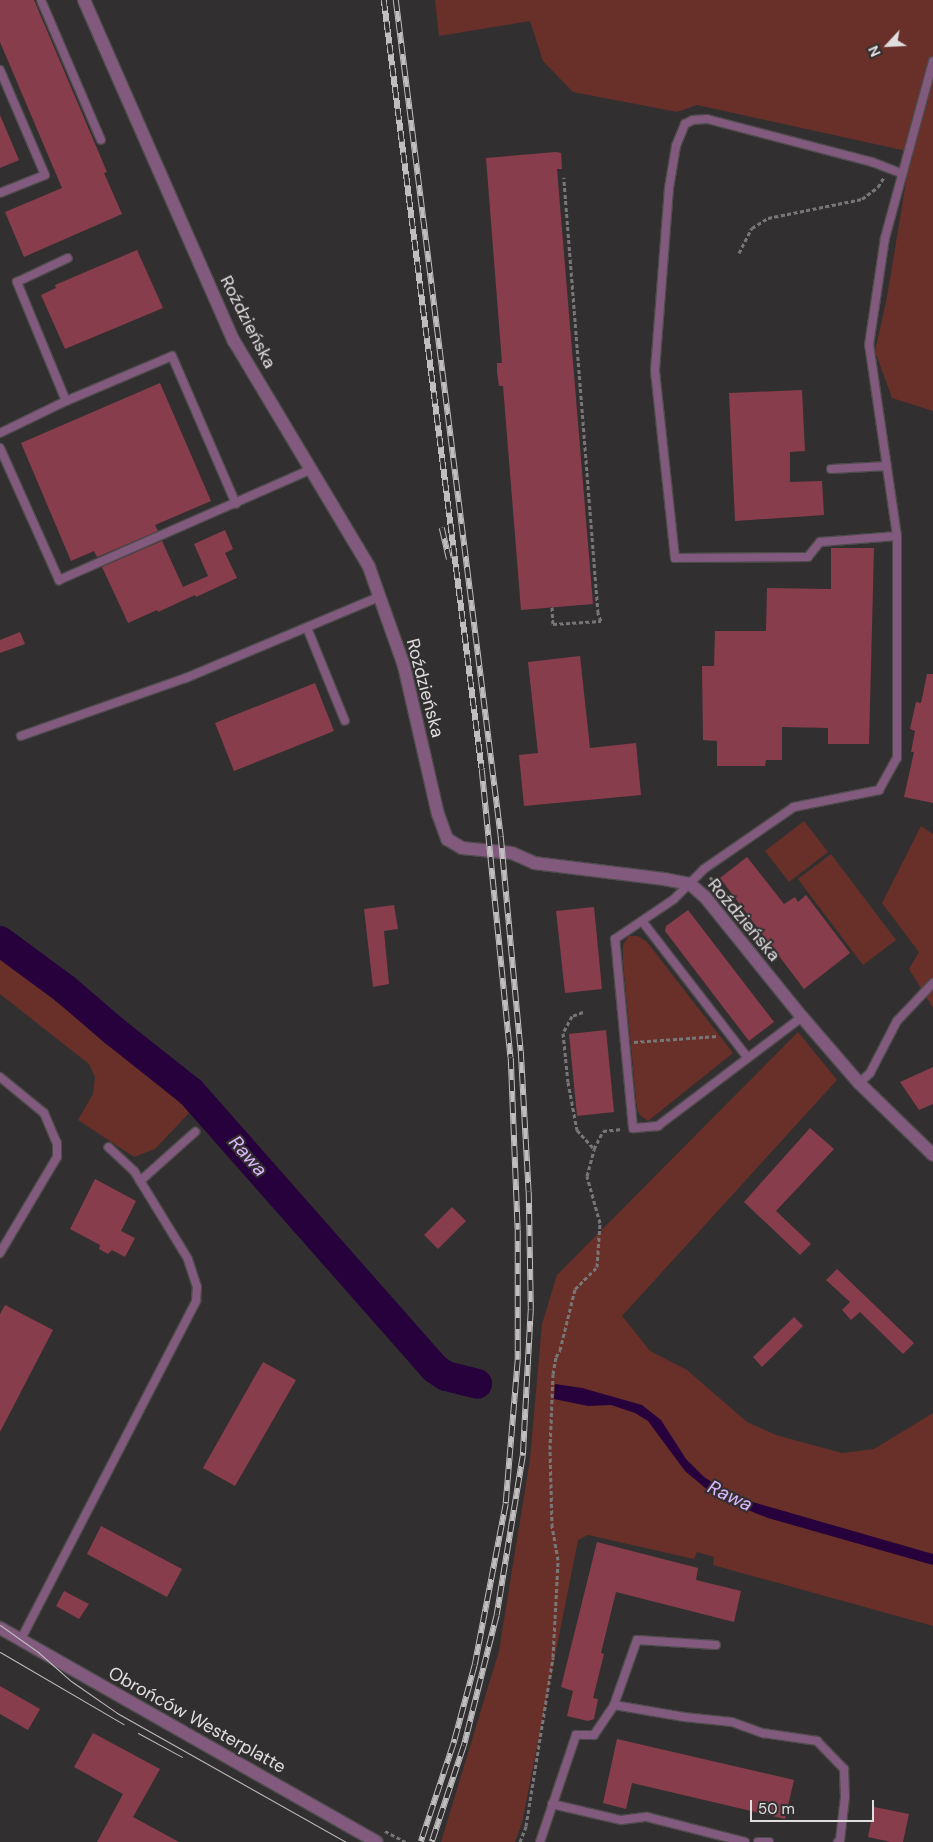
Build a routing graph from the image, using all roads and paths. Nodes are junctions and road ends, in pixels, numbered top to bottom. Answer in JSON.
{"nodes":[{"id":1,"x":41,"y":0,"type":"edge"},
{"id":2,"x":84,"y":0,"type":"edge"},
{"id":3,"x":933,"y":61,"type":"edge"},
{"id":4,"x":0,"y":70,"type":"edge"},
{"id":5,"x":102,"y":140,"type":"dead end"},
{"id":6,"x":889,"y":168,"type":"junction"},
{"id":7,"x":901,"y":173,"type":"junction"},
{"id":8,"x":564,"y":177,"type":"dead end"},
{"id":9,"x":0,"y":193,"type":"edge"},
{"id":10,"x":739,"y":253,"type":"dead end"},
{"id":11,"x":68,"y":258,"type":"dead end"},
{"id":12,"x":66,"y":401,"type":"junction"},
{"id":13,"x":0,"y":433,"type":"edge"},
{"id":14,"x":0,"y":448,"type":"edge"},
{"id":15,"x":887,"y":466,"type":"junction"},
{"id":16,"x":831,"y":469,"type":"dead end"},
{"id":17,"x":310,"y":470,"type":"junction"},
{"id":18,"x":236,"y":504,"type":"junction"},
{"id":19,"x":897,"y":536,"type":"junction"},
{"id":20,"x":379,"y":597,"type":"junction"},
{"id":21,"x":552,"y":607,"type":"dead end"},
{"id":22,"x":307,"y":628,"type":"junction"},
{"id":23,"x":345,"y":721,"type":"dead end"},
{"id":24,"x":21,"y":736,"type":"dead end"},
{"id":25,"x":690,"y":884,"type":"junction"},
{"id":26,"x":642,"y":921,"type":"junction"},
{"id":27,"x":933,"y":983,"type":"edge"},
{"id":28,"x":583,"y":1012,"type":"dead end"},
{"id":29,"x":802,"y":1017,"type":"junction"},
{"id":30,"x":721,"y":1036,"type":"dead end"},
{"id":31,"x":633,"y":1042,"type":"dead end"},
{"id":32,"x":748,"y":1058,"type":"junction"},
{"id":33,"x":0,"y":1077,"type":"edge"},
{"id":34,"x":859,"y":1083,"type":"junction"},
{"id":35,"x":633,"y":1128,"type":"junction"},
{"id":36,"x":194,"y":1132,"type":"dead end"},
{"id":37,"x":108,"y":1147,"type":"dead end"},
{"id":38,"x":594,"y":1149,"type":"junction"},
{"id":39,"x":933,"y":1155,"type":"edge"},
{"id":40,"x":140,"y":1181,"type":"junction"},
{"id":41,"x":0,"y":1253,"type":"edge"},
{"id":42,"x":0,"y":1628,"type":"edge"},
{"id":43,"x":21,"y":1639,"type":"junction"},
{"id":44,"x":716,"y":1645,"type":"dead end"},
{"id":45,"x":614,"y":1705,"type":"junction"},
{"id":46,"x":552,"y":1804,"type":"junction"},
{"id":47,"x":376,"y":1842,"type":"edge"},
{"id":48,"x":520,"y":1842,"type":"edge"},
{"id":49,"x":540,"y":1842,"type":"edge"},
{"id":50,"x":745,"y":1842,"type":"edge"},
{"id":51,"x":758,"y":1842,"type":"edge"},
{"id":52,"x":770,"y":1842,"type":"edge"},
{"id":53,"x":838,"y":1842,"type":"edge"}],
"edges":[{"from":1,"to":5,"type":"lane"},
{"from":2,"to":17,"type":"street","name":"Roździeńska"},
{"from":3,"to":7,"type":"lane"},
{"from":4,"to":9,"type":"lane"},
{"from":6,"to":7,"type":"lane"},
{"from":6,"to":10,"type":"path"},
{"from":6,"to":19,"type":"lane"},
{"from":7,"to":15,"type":"lane"},
{"from":8,"to":21,"type":"path"},
{"from":11,"to":12,"type":"lane"},
{"from":12,"to":13,"type":"lane"},
{"from":12,"to":18,"type":"lane"},
{"from":14,"to":18,"type":"lane"},
{"from":15,"to":16,"type":"lane"},
{"from":15,"to":19,"type":"lane"},
{"from":17,"to":18,"type":"lane"},
{"from":17,"to":20,"type":"street","name":"Roździeńska"},
{"from":19,"to":25,"type":"lane"},
{"from":20,"to":22,"type":"lane"},
{"from":20,"to":25,"type":"street","name":"Roździeńska"},
{"from":22,"to":23,"type":"lane"},
{"from":22,"to":24,"type":"lane"},
{"from":25,"to":26,"type":"lane"},
{"from":25,"to":29,"type":"street","name":"Roździeńska"},
{"from":26,"to":32,"type":"lane"},
{"from":26,"to":35,"type":"lane"},
{"from":27,"to":34,"type":"lane"},
{"from":28,"to":38,"type":"path"},
{"from":29,"to":32,"type":"lane"},
{"from":29,"to":34,"type":"street","name":"Roździeńska"},
{"from":30,"to":31,"type":"path"},
{"from":32,"to":35,"type":"lane"},
{"from":33,"to":41,"type":"lane"},
{"from":34,"to":39,"type":"street","name":"Roździeńska"},
{"from":35,"to":38,"type":"path"},
{"from":36,"to":40,"type":"lane"},
{"from":37,"to":40,"type":"lane"},
{"from":38,"to":48,"type":"path"},
{"from":40,"to":43,"type":"lane"},
{"from":42,"to":43,"type":"street","name":"Obrońców Westerplatte"},
{"from":43,"to":47,"type":"street","name":"Obrońców Westerplatte"},
{"from":44,"to":45,"type":"lane"},
{"from":45,"to":46,"type":"lane"},
{"from":45,"to":53,"type":"lane"},
{"from":46,"to":49,"type":"lane"},
{"from":46,"to":50,"type":"lane"},
{"from":51,"to":52,"type":"lane"}]}
